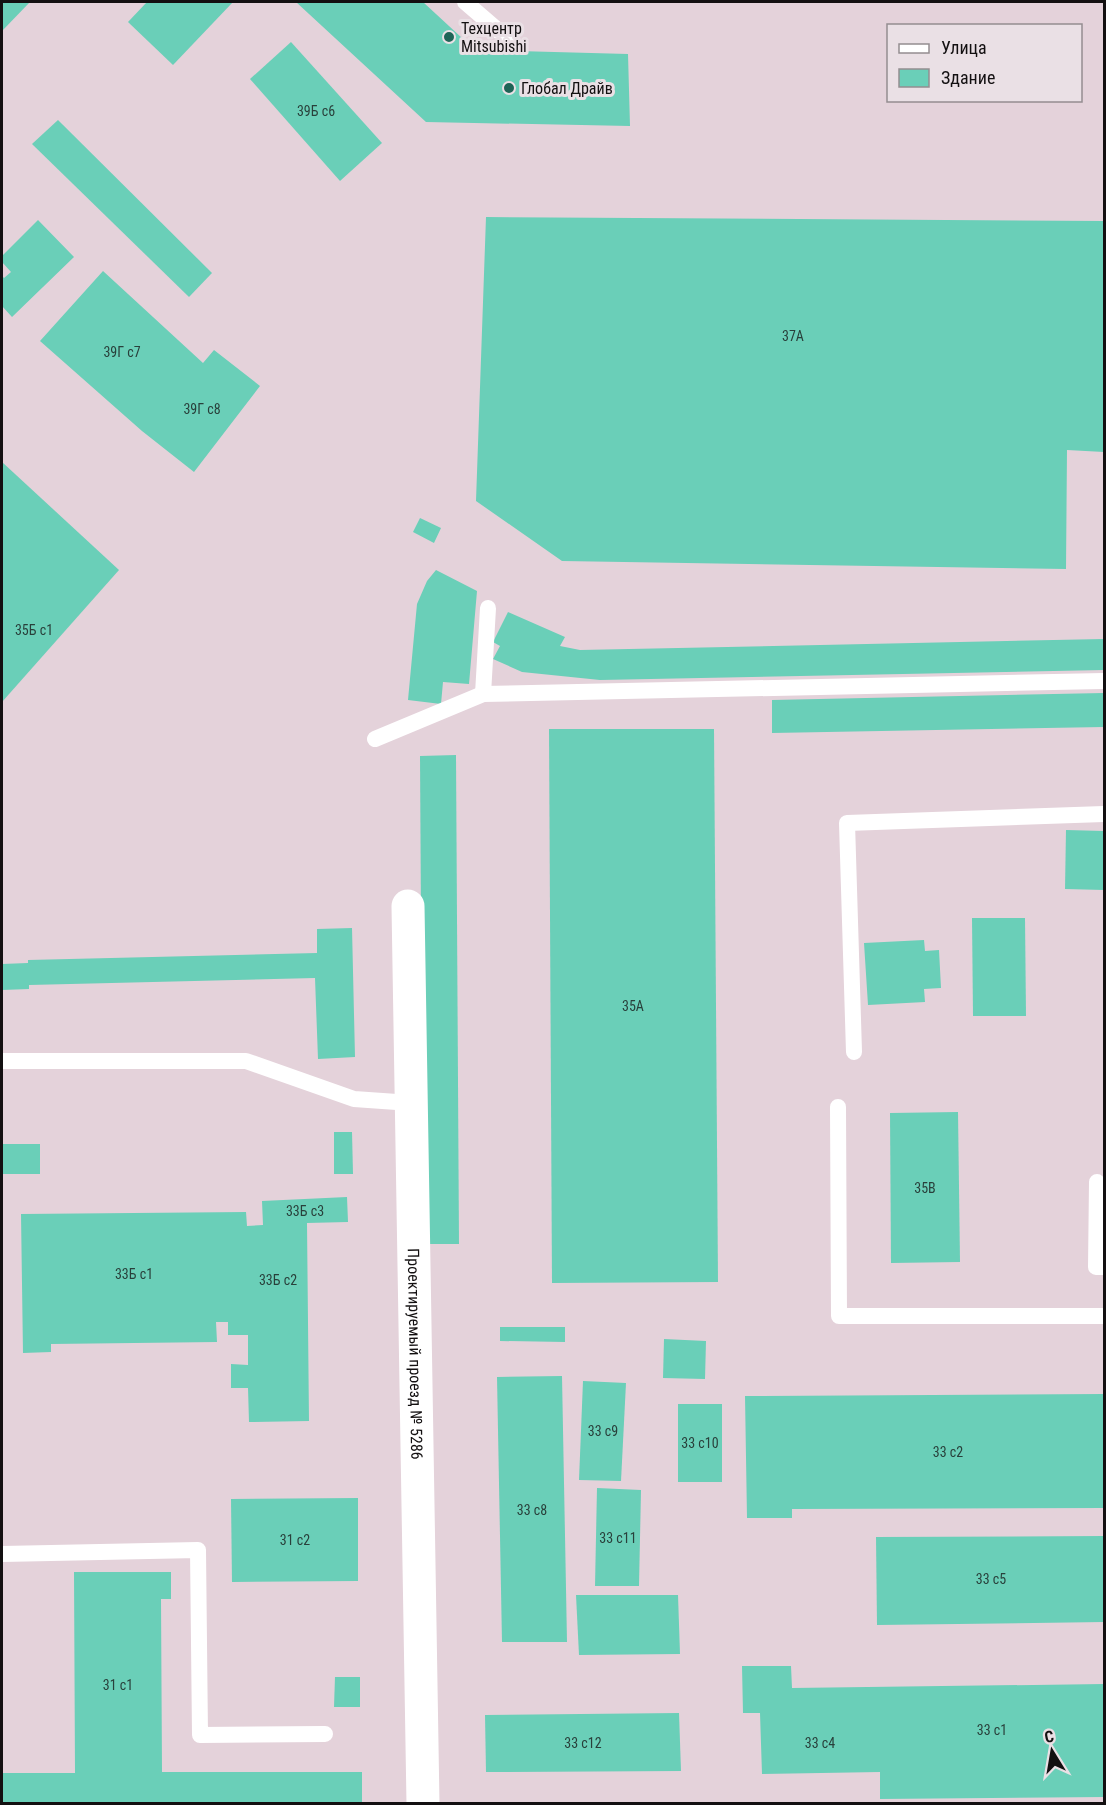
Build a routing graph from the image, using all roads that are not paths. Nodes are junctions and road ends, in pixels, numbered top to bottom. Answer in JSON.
{"nodes":[{"id":1,"x":465,"y":2,"type":"edge"},
{"id":2,"x":508,"y":39,"type":"dead end"},
{"id":3,"x":488,"y":608,"type":"dead end"},
{"id":4,"x":1104,"y":681,"type":"edge"},
{"id":5,"x":483,"y":694,"type":"junction"},
{"id":6,"x":375,"y":739,"type":"dead end"},
{"id":7,"x":1104,"y":814,"type":"edge"},
{"id":8,"x":408,"y":906,"type":"dead end"},
{"id":9,"x":854,"y":1052,"type":"dead end"},
{"id":10,"x":2,"y":1061,"type":"edge"},
{"id":11,"x":411,"y":1103,"type":"junction"},
{"id":12,"x":837,"y":1107,"type":"dead end"},
{"id":13,"x":1097,"y":1182,"type":"dead end"},
{"id":14,"x":1104,"y":1267,"type":"edge"},
{"id":15,"x":1104,"y":1316,"type":"edge"},
{"id":16,"x":2,"y":1554,"type":"edge"},
{"id":17,"x":325,"y":1734,"type":"dead end"},
{"id":18,"x":423,"y":1803,"type":"edge"}],
"edges":[{"from":1,"to":2,"type":"lane"},
{"from":3,"to":5,"type":"lane"},
{"from":4,"to":5,"type":"lane"},
{"from":5,"to":6,"type":"lane"},
{"from":7,"to":9,"type":"lane"},
{"from":8,"to":11,"type":"street","name":"Проектируемый проезд № 5286"},
{"from":10,"to":11,"type":"lane"},
{"from":11,"to":18,"type":"street","name":"Проектируемый проезд № 5286"},
{"from":12,"to":15,"type":"lane"},
{"from":13,"to":14,"type":"lane"},
{"from":16,"to":17,"type":"lane"}]}
